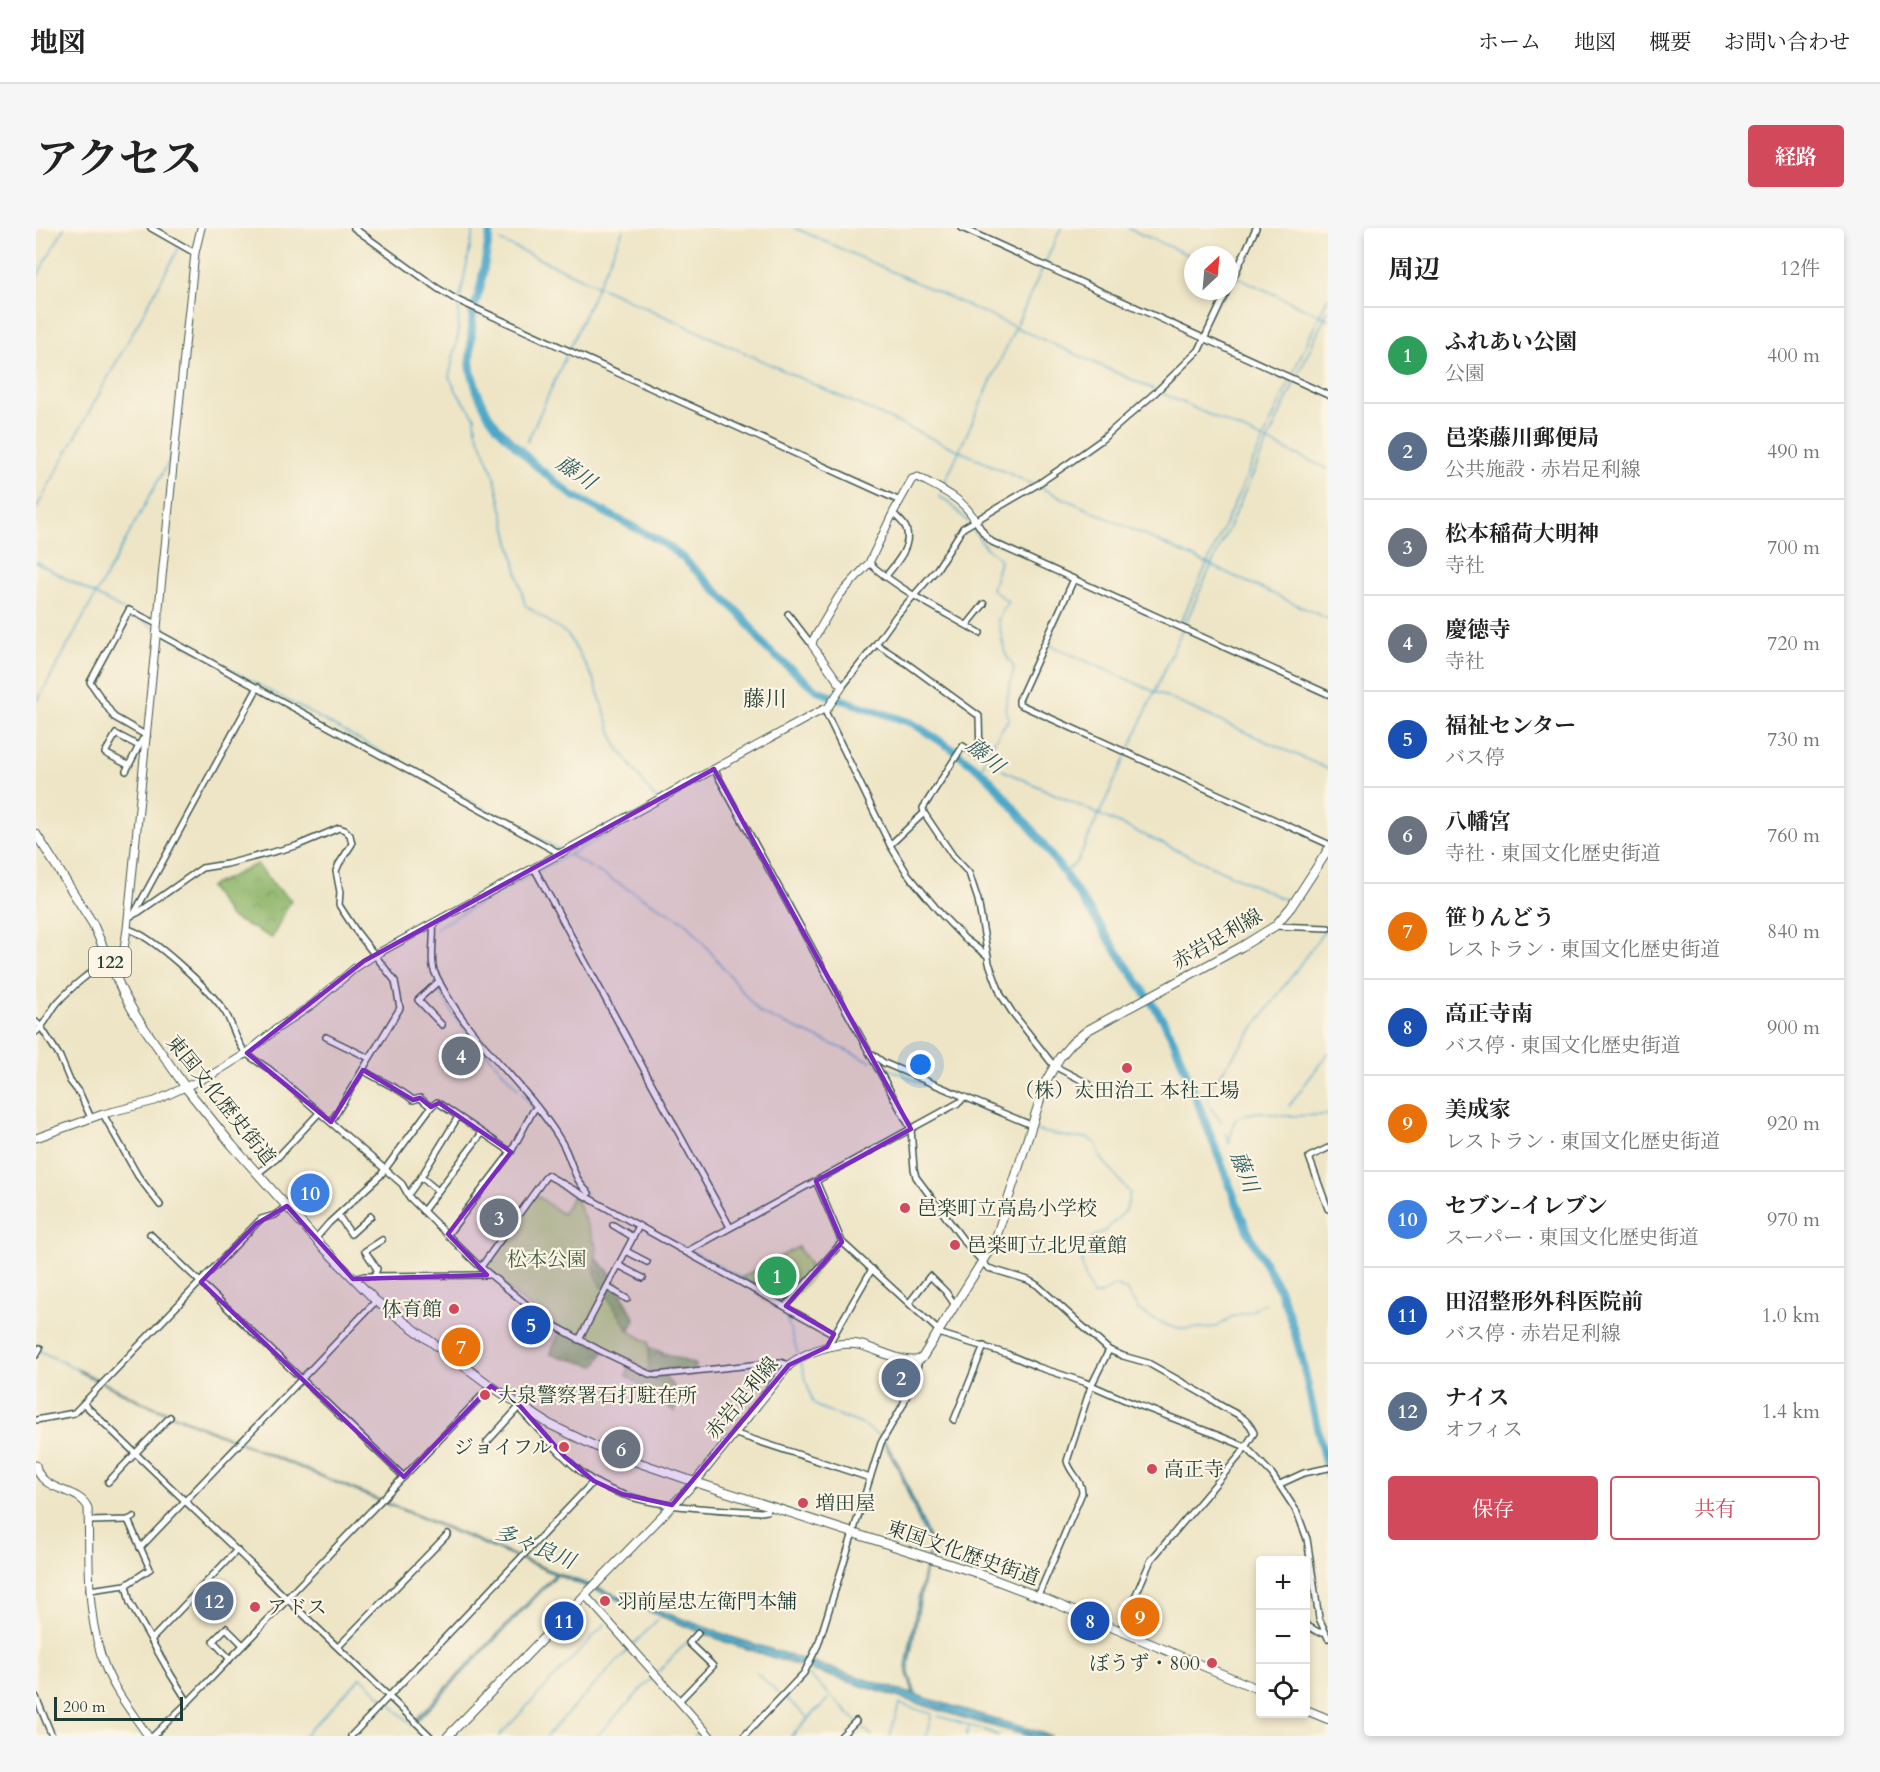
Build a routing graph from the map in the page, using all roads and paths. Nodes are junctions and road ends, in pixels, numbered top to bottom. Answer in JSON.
{"nodes":[{"id":1,"x":151,"y":228,"type":"edge"},
{"id":2,"x":201,"y":228,"type":"edge"},
{"id":3,"x":354,"y":228,"type":"edge"},
{"id":4,"x":962,"y":228,"type":"edge"},
{"id":5,"x":1256,"y":228,"type":"edge"},
{"id":6,"x":195,"y":253,"type":"junction"},
{"id":7,"x":1238,"y":267,"type":"edge"},
{"id":8,"x":1223,"y":300,"type":"edge"},
{"id":9,"x":1205,"y":339,"type":"junction"},
{"id":10,"x":1328,"y":395,"type":"edge"},
{"id":11,"x":900,"y":501,"type":"junction"},
{"id":12,"x":893,"y":513,"type":"junction"},
{"id":13,"x":975,"y":520,"type":"junction"},
{"id":14,"x":869,"y":563,"type":"junction"},
{"id":15,"x":885,"y":578,"type":"junction"},
{"id":16,"x":1074,"y":579,"type":"junction"},
{"id":17,"x":914,"y":595,"type":"junction"},
{"id":18,"x":984,"y":604,"type":"dead end"},
{"id":19,"x":788,"y":614,"type":"dead end"},
{"id":20,"x":157,"y":624,"type":"junction"},
{"id":21,"x":967,"y":625,"type":"junction"},
{"id":22,"x":157,"y":633,"type":"junction"},
{"id":23,"x":980,"y":633,"type":"dead end"},
{"id":24,"x":876,"y":644,"type":"junction"},
{"id":25,"x":812,"y":645,"type":"junction"},
{"id":26,"x":258,"y":687,"type":"junction"},
{"id":27,"x":842,"y":687,"type":"junction"},
{"id":28,"x":1328,"y":694,"type":"edge"},
{"id":29,"x":824,"y":709,"type":"junction"},
{"id":30,"x":147,"y":736,"type":"junction"},
{"id":31,"x":139,"y":746,"type":"junction"},
{"id":32,"x":714,"y":769,"type":"junction"},
{"id":33,"x":924,"y":813,"type":"junction"},
{"id":34,"x":36,"y":834,"type":"edge"},
{"id":35,"x":1328,"y":844,"type":"edge"},
{"id":36,"x":890,"y":845,"type":"junction"},
{"id":37,"x":1328,"y":850,"type":"edge"},
{"id":38,"x":561,"y":854,"type":"junction"},
{"id":39,"x":534,"y":868,"type":"junction"},
{"id":40,"x":131,"y":916,"type":"junction"},
{"id":41,"x":433,"y":923,"type":"junction"},
{"id":42,"x":1275,"y":926,"type":"junction"},
{"id":43,"x":1328,"y":928,"type":"edge"},
{"id":44,"x":127,"y":929,"type":"junction"},
{"id":45,"x":375,"y":955,"type":"junction"},
{"id":46,"x":988,"y":956,"type":"junction"},
{"id":47,"x":109,"y":959,"type":"junction"},
{"id":48,"x":116,"y":977,"type":"junction"},
{"id":49,"x":439,"y":981,"type":"junction"},
{"id":50,"x":36,"y":1022,"type":"edge"},
{"id":51,"x":442,"y":1025,"type":"dead end"},
{"id":52,"x":41,"y":1027,"type":"junction"},
{"id":53,"x":36,"y":1032,"type":"edge"},
{"id":54,"x":326,"y":1037,"type":"dead end"},
{"id":55,"x":247,"y":1053,"type":"junction"},
{"id":56,"x":872,"y":1055,"type":"junction"},
{"id":57,"x":369,"y":1059,"type":"junction"},
{"id":58,"x":1054,"y":1066,"type":"junction"},
{"id":59,"x":363,"y":1070,"type":"junction"},
{"id":60,"x":186,"y":1088,"type":"junction"},
{"id":61,"x":1083,"y":1092,"type":"dead end"},
{"id":62,"x":964,"y":1097,"type":"junction"},
{"id":63,"x":431,"y":1107,"type":"junction"},
{"id":64,"x":537,"y":1107,"type":"junction"},
{"id":65,"x":319,"y":1113,"type":"junction"},
{"id":66,"x":103,"y":1114,"type":"junction"},
{"id":67,"x":458,"y":1117,"type":"junction"},
{"id":68,"x":91,"y":1118,"type":"junction"},
{"id":69,"x":331,"y":1122,"type":"junction"},
{"id":70,"x":1030,"y":1128,"type":"junction"},
{"id":71,"x":911,"y":1129,"type":"junction"},
{"id":72,"x":482,"y":1133,"type":"junction"},
{"id":73,"x":36,"y":1138,"type":"edge"},
{"id":74,"x":1328,"y":1148,"type":"edge"},
{"id":75,"x":511,"y":1152,"type":"junction"},
{"id":76,"x":385,"y":1170,"type":"junction"},
{"id":77,"x":258,"y":1173,"type":"junction"},
{"id":78,"x":421,"y":1177,"type":"junction"},
{"id":79,"x":816,"y":1181,"type":"junction"},
{"id":80,"x":438,"y":1191,"type":"junction"},
{"id":81,"x":589,"y":1193,"type":"dead end"},
{"id":82,"x":408,"y":1195,"type":"junction"},
{"id":83,"x":160,"y":1205,"type":"dead end"},
{"id":84,"x":286,"y":1206,"type":"junction"},
{"id":85,"x":1328,"y":1209,"type":"edge"},
{"id":86,"x":423,"y":1211,"type":"junction"},
{"id":87,"x":338,"y":1215,"type":"junction"},
{"id":88,"x":371,"y":1216,"type":"dead end"},
{"id":89,"x":613,"y":1225,"type":"dead end"},
{"id":90,"x":639,"y":1226,"type":"junction"},
{"id":91,"x":730,"y":1227,"type":"junction"},
{"id":92,"x":150,"y":1234,"type":"dead end"},
{"id":93,"x":448,"y":1234,"type":"junction"},
{"id":94,"x":633,"y":1237,"type":"junction"},
{"id":95,"x":316,"y":1238,"type":"junction"},
{"id":96,"x":382,"y":1240,"type":"dead end"},
{"id":97,"x":842,"y":1242,"type":"junction"},
{"id":98,"x":626,"y":1251,"type":"junction"},
{"id":99,"x":686,"y":1252,"type":"junction"},
{"id":100,"x":647,"y":1262,"type":"dead end"},
{"id":101,"x":983,"y":1263,"type":"junction"},
{"id":102,"x":618,"y":1265,"type":"junction"},
{"id":103,"x":481,"y":1267,"type":"junction"},
{"id":104,"x":872,"y":1269,"type":"junction"},
{"id":105,"x":490,"y":1275,"type":"junction"},
{"id":106,"x":374,"y":1276,"type":"junction"},
{"id":107,"x":644,"y":1278,"type":"dead end"},
{"id":108,"x":353,"y":1279,"type":"junction"},
{"id":109,"x":201,"y":1282,"type":"junction"},
{"id":110,"x":607,"y":1287,"type":"junction"},
{"id":111,"x":627,"y":1299,"type":"dead end"},
{"id":112,"x":376,"y":1301,"type":"junction"},
{"id":113,"x":909,"y":1303,"type":"junction"},
{"id":114,"x":955,"y":1305,"type":"junction"},
{"id":115,"x":786,"y":1306,"type":"junction"},
{"id":116,"x":939,"y":1332,"type":"junction"},
{"id":117,"x":834,"y":1334,"type":"junction"},
{"id":118,"x":579,"y":1340,"type":"junction"},
{"id":119,"x":984,"y":1346,"type":"junction"},
{"id":120,"x":827,"y":1347,"type":"junction"},
{"id":121,"x":40,"y":1348,"type":"dead end"},
{"id":122,"x":1109,"y":1350,"type":"junction"},
{"id":123,"x":36,"y":1354,"type":"edge"},
{"id":124,"x":918,"y":1361,"type":"junction"},
{"id":125,"x":789,"y":1365,"type":"junction"},
{"id":126,"x":301,"y":1379,"type":"junction"},
{"id":127,"x":491,"y":1386,"type":"junction"},
{"id":128,"x":1091,"y":1386,"type":"junction"},
{"id":129,"x":84,"y":1404,"type":"junction"},
{"id":130,"x":520,"y":1406,"type":"junction"},
{"id":131,"x":170,"y":1417,"type":"dead end"},
{"id":132,"x":36,"y":1420,"type":"edge"},
{"id":133,"x":954,"y":1420,"type":"dead end"},
{"id":134,"x":733,"y":1433,"type":"junction"},
{"id":135,"x":487,"y":1442,"type":"dead end"},
{"id":136,"x":1246,"y":1447,"type":"junction"},
{"id":137,"x":134,"y":1453,"type":"junction"},
{"id":138,"x":36,"y":1465,"type":"edge"},
{"id":139,"x":1328,"y":1468,"type":"edge"},
{"id":140,"x":404,"y":1477,"type":"junction"},
{"id":141,"x":870,"y":1478,"type":"junction"},
{"id":142,"x":594,"y":1481,"type":"junction"},
{"id":143,"x":108,"y":1482,"type":"dead end"},
{"id":144,"x":695,"y":1482,"type":"junction"},
{"id":145,"x":1280,"y":1485,"type":"junction"},
{"id":146,"x":185,"y":1501,"type":"junction"},
{"id":147,"x":672,"y":1505,"type":"junction"},
{"id":148,"x":769,"y":1505,"type":"junction"},
{"id":149,"x":89,"y":1521,"type":"junction"},
{"id":150,"x":853,"y":1532,"type":"junction"},
{"id":151,"x":448,"y":1534,"type":"dead end"},
{"id":152,"x":140,"y":1548,"type":"junction"},
{"id":153,"x":237,"y":1551,"type":"junction"},
{"id":154,"x":126,"y":1585,"type":"junction"},
{"id":155,"x":89,"y":1590,"type":"junction"},
{"id":156,"x":588,"y":1592,"type":"junction"},
{"id":157,"x":1038,"y":1596,"type":"junction"},
{"id":158,"x":287,"y":1598,"type":"junction"},
{"id":159,"x":1310,"y":1627,"type":"edge"},
{"id":160,"x":1120,"y":1631,"type":"junction"},
{"id":161,"x":698,"y":1634,"type":"dead end"},
{"id":162,"x":1327,"y":1635,"type":"edge"},
{"id":163,"x":151,"y":1640,"type":"junction"},
{"id":164,"x":243,"y":1645,"type":"junction"},
{"id":165,"x":339,"y":1647,"type":"junction"},
{"id":166,"x":230,"y":1659,"type":"junction"},
{"id":167,"x":1256,"y":1688,"type":"edge"},
{"id":168,"x":389,"y":1696,"type":"junction"},
{"id":169,"x":36,"y":1698,"type":"edge"},
{"id":170,"x":679,"y":1701,"type":"junction"},
{"id":171,"x":188,"y":1702,"type":"junction"},
{"id":172,"x":1310,"y":1712,"type":"edge"},
{"id":173,"x":1328,"y":1719,"type":"edge"},
{"id":174,"x":856,"y":1721,"type":"dead end"},
{"id":175,"x":50,"y":1735,"type":"edge"},
{"id":176,"x":148,"y":1736,"type":"edge"},
{"id":177,"x":153,"y":1736,"type":"edge"},
{"id":178,"x":351,"y":1736,"type":"edge"},
{"id":179,"x":430,"y":1736,"type":"edge"},
{"id":180,"x":448,"y":1736,"type":"edge"},
{"id":181,"x":710,"y":1736,"type":"edge"},
{"id":182,"x":744,"y":1736,"type":"edge"},
{"id":183,"x":841,"y":1736,"type":"edge"}],
"edges":[{"from":1,"to":6,"type":"street"},
{"from":2,"to":6,"type":"street"},
{"from":3,"to":11,"type":"street"},
{"from":4,"to":9,"type":"street"},
{"from":5,"to":7,"type":"street"},
{"from":6,"to":20,"type":"street"},
{"from":8,"to":9,"type":"street"},
{"from":9,"to":10,"type":"street"},
{"from":9,"to":13,"type":"street"},
{"from":11,"to":12,"type":"street"},
{"from":11,"to":13,"type":"street"},
{"from":12,"to":14,"type":"street"},
{"from":12,"to":15,"type":"street"},
{"from":13,"to":16,"type":"street"},
{"from":13,"to":17,"type":"street"},
{"from":14,"to":15,"type":"street"},
{"from":14,"to":25,"type":"street"},
{"from":15,"to":17,"type":"street"},
{"from":16,"to":28,"type":"street"},
{"from":16,"to":35,"type":"street"},
{"from":17,"to":21,"type":"street"},
{"from":17,"to":24,"type":"street"},
{"from":18,"to":21,"type":"street"},
{"from":19,"to":25,"type":"street"},
{"from":20,"to":22,"type":"street"},
{"from":20,"to":30,"type":"street"},
{"from":21,"to":23,"type":"street"},
{"from":22,"to":26,"type":"street"},
{"from":22,"to":30,"type":"street"},
{"from":24,"to":27,"type":"street"},
{"from":24,"to":33,"type":"street"},
{"from":25,"to":27,"type":"street"},
{"from":26,"to":38,"type":"street"},
{"from":26,"to":40,"type":"street"},
{"from":27,"to":29,"type":"street"},
{"from":29,"to":32,"type":"street"},
{"from":29,"to":36,"type":"street"},
{"from":30,"to":31,"type":"street"},
{"from":30,"to":40,"type":"street"},
{"from":31,"to":31,"type":"street"},
{"from":32,"to":38,"type":"street"},
{"from":32,"to":56,"type":"street"},
{"from":33,"to":36,"type":"street"},
{"from":33,"to":46,"type":"street"},
{"from":34,"to":47,"type":"highway","name":"東国文化歴史街道","number":"122"},
{"from":36,"to":46,"type":"street"},
{"from":37,"to":42,"type":"main road","name":"赤岩足利線"},
{"from":38,"to":39,"type":"street"},
{"from":39,"to":41,"type":"street"},
{"from":39,"to":91,"type":"street"},
{"from":40,"to":44,"type":"street"},
{"from":40,"to":45,"type":"street"},
{"from":41,"to":45,"type":"street"},
{"from":41,"to":49,"type":"street"},
{"from":42,"to":43,"type":"street"},
{"from":42,"to":58,"type":"main road","name":"赤岩足利線"},
{"from":44,"to":48,"type":"street"},
{"from":44,"to":55,"type":"street"},
{"from":45,"to":55,"type":"street"},
{"from":45,"to":57,"type":"street"},
{"from":46,"to":58,"type":"street"},
{"from":47,"to":48,"type":"highway","name":"東国文化歴史街道","number":"122"},
{"from":47,"to":52,"type":"street"},
{"from":48,"to":60,"type":"highway","name":"東国文化歴史街道","number":"122"},
{"from":49,"to":51,"type":"street"},
{"from":49,"to":64,"type":"street"},
{"from":50,"to":52,"type":"street"},
{"from":52,"to":53,"type":"street"},
{"from":52,"to":68,"type":"street"},
{"from":54,"to":57,"type":"street"},
{"from":55,"to":60,"type":"street"},
{"from":55,"to":65,"type":"street"},
{"from":56,"to":62,"type":"street"},
{"from":56,"to":71,"type":"street"},
{"from":57,"to":59,"type":"street"},
{"from":58,"to":61,"type":"street"},
{"from":58,"to":70,"type":"main road"},
{"from":59,"to":63,"type":"street"},
{"from":59,"to":69,"type":"street"},
{"from":60,"to":66,"type":"street"},
{"from":60,"to":77,"type":"highway","name":"東国文化歴史街道","number":"122"},
{"from":62,"to":70,"type":"street"},
{"from":62,"to":71,"type":"street"},
{"from":63,"to":67,"type":"street"},
{"from":63,"to":76,"type":"street"},
{"from":64,"to":75,"type":"street"},
{"from":64,"to":81,"type":"street"},
{"from":65,"to":69,"type":"street"},
{"from":65,"to":77,"type":"street"},
{"from":66,"to":68,"type":"street"},
{"from":66,"to":83,"type":"street"},
{"from":67,"to":72,"type":"street"},
{"from":67,"to":78,"type":"street"},
{"from":68,"to":73,"type":"street"},
{"from":69,"to":76,"type":"street"},
{"from":70,"to":101,"type":"main road"},
{"from":71,"to":79,"type":"street"},
{"from":71,"to":101,"type":"street"},
{"from":72,"to":75,"type":"street"},
{"from":72,"to":80,"type":"street"},
{"from":74,"to":85,"type":"street"},
{"from":75,"to":93,"type":"street"},
{"from":76,"to":82,"type":"street"},
{"from":76,"to":87,"type":"street"},
{"from":77,"to":84,"type":"highway","name":"東国文化歴史街道","number":"122"},
{"from":78,"to":80,"type":"street"},
{"from":78,"to":82,"type":"street"},
{"from":79,"to":91,"type":"street"},
{"from":79,"to":97,"type":"street"},
{"from":80,"to":86,"type":"street"},
{"from":82,"to":86,"type":"street"},
{"from":84,"to":95,"type":"highway","name":"東国文化歴史街道","number":"122"},
{"from":84,"to":109,"type":"street"},
{"from":86,"to":93,"type":"street"},
{"from":87,"to":88,"type":"street"},
{"from":87,"to":95,"type":"street"},
{"from":89,"to":94,"type":"street"},
{"from":90,"to":94,"type":"street"},
{"from":90,"to":99,"type":"street"},
{"from":90,"to":103,"type":"street"},
{"from":91,"to":99,"type":"street"},
{"from":92,"to":109,"type":"street"},
{"from":93,"to":103,"type":"street"},
{"from":94,"to":98,"type":"street"},
{"from":95,"to":108,"type":"highway","name":"東国文化歴史街道","number":"122"},
{"from":96,"to":106,"type":"street"},
{"from":97,"to":104,"type":"street"},
{"from":97,"to":115,"type":"street"},
{"from":98,"to":100,"type":"street"},
{"from":98,"to":102,"type":"street"},
{"from":99,"to":115,"type":"street"},
{"from":101,"to":114,"type":"main road"},
{"from":101,"to":122,"type":"street"},
{"from":102,"to":107,"type":"street"},
{"from":102,"to":110,"type":"street"},
{"from":103,"to":105,"type":"street"},
{"from":104,"to":113,"type":"street"},
{"from":104,"to":117,"type":"street"},
{"from":105,"to":106,"type":"street"},
{"from":105,"to":118,"type":"street"},
{"from":106,"to":108,"type":"street"},
{"from":108,"to":112,"type":"highway","name":"東国文化歴史街道","number":"122"},
{"from":109,"to":126,"type":"street"},
{"from":109,"to":129,"type":"street"},
{"from":110,"to":111,"type":"street"},
{"from":110,"to":118,"type":"street"},
{"from":112,"to":126,"type":"street"},
{"from":112,"to":127,"type":"highway","name":"東国文化歴史街道","number":"122"},
{"from":113,"to":114,"type":"street"},
{"from":113,"to":116,"type":"street"},
{"from":114,"to":116,"type":"main road"},
{"from":115,"to":117,"type":"street"},
{"from":116,"to":119,"type":"street"},
{"from":116,"to":124,"type":"main road"},
{"from":117,"to":120,"type":"street"},
{"from":118,"to":125,"type":"street"},
{"from":119,"to":128,"type":"street"},
{"from":119,"to":133,"type":"street"},
{"from":120,"to":124,"type":"main road","name":"赤岩足利線"},
{"from":120,"to":125,"type":"main road","name":"赤岩足利線"},
{"from":121,"to":123,"type":"street"},
{"from":122,"to":128,"type":"street"},
{"from":122,"to":136,"type":"street"},
{"from":124,"to":141,"type":"street"},
{"from":125,"to":134,"type":"main road","name":"赤岩足利線"},
{"from":126,"to":140,"type":"street"},
{"from":126,"to":146,"type":"street"},
{"from":127,"to":130,"type":"highway","name":"東国文化歴史街道","number":"122"},
{"from":127,"to":140,"type":"street"},
{"from":128,"to":136,"type":"street"},
{"from":128,"to":157,"type":"street"},
{"from":129,"to":132,"type":"street"},
{"from":129,"to":137,"type":"street"},
{"from":130,"to":135,"type":"street"},
{"from":130,"to":142,"type":"street"},
{"from":130,"to":144,"type":"highway","name":"東国文化歴史街道","number":"122"},
{"from":131,"to":137,"type":"street"},
{"from":134,"to":141,"type":"street"},
{"from":134,"to":144,"type":"main road","name":"赤岩足利線"},
{"from":136,"to":145,"type":"street"},
{"from":136,"to":160,"type":"street"},
{"from":137,"to":143,"type":"street"},
{"from":137,"to":146,"type":"street"},
{"from":138,"to":149,"type":"street"},
{"from":139,"to":145,"type":"street"},
{"from":140,"to":158,"type":"street"},
{"from":141,"to":150,"type":"street"},
{"from":142,"to":147,"type":"street"},
{"from":142,"to":168,"type":"street"},
{"from":144,"to":147,"type":"main road","name":"赤岩足利線"},
{"from":144,"to":148,"type":"highway","name":"東国文化歴史街道","number":"122"},
{"from":145,"to":162,"type":"street"},
{"from":146,"to":152,"type":"street"},
{"from":146,"to":153,"type":"street"},
{"from":147,"to":148,"type":"street"},
{"from":147,"to":156,"type":"main road","name":"赤岩足利線"},
{"from":148,"to":150,"type":"highway","name":"東国文化歴史街道","number":"122"},
{"from":149,"to":152,"type":"street"},
{"from":149,"to":155,"type":"street"},
{"from":150,"to":157,"type":"highway","name":"東国文化歴史街道","number":"122"},
{"from":150,"to":182,"type":"street"},
{"from":151,"to":165,"type":"street"},
{"from":152,"to":154,"type":"street"},
{"from":153,"to":158,"type":"street"},
{"from":153,"to":163,"type":"street"},
{"from":154,"to":155,"type":"street"},
{"from":154,"to":163,"type":"street"},
{"from":155,"to":176,"type":"street"},
{"from":156,"to":170,"type":"street"},
{"from":156,"to":180,"type":"main road","name":"赤岩足利線"},
{"from":157,"to":160,"type":"highway","name":"東国文化歴史街道","number":"122"},
{"from":158,"to":164,"type":"street"},
{"from":158,"to":165,"type":"street"},
{"from":159,"to":162,"type":"street"},
{"from":160,"to":167,"type":"highway","name":"東国文化歴史街道","number":"122"},
{"from":161,"to":170,"type":"street"},
{"from":163,"to":171,"type":"street"},
{"from":164,"to":166,"type":"street"},
{"from":164,"to":166,"type":"street"},
{"from":165,"to":168,"type":"street"},
{"from":166,"to":171,"type":"street"},
{"from":168,"to":178,"type":"street"},
{"from":168,"to":179,"type":"street"},
{"from":169,"to":175,"type":"street"},
{"from":170,"to":181,"type":"street"},
{"from":171,"to":177,"type":"street"},
{"from":172,"to":173,"type":"highway"},
{"from":174,"to":183,"type":"street"}]}
